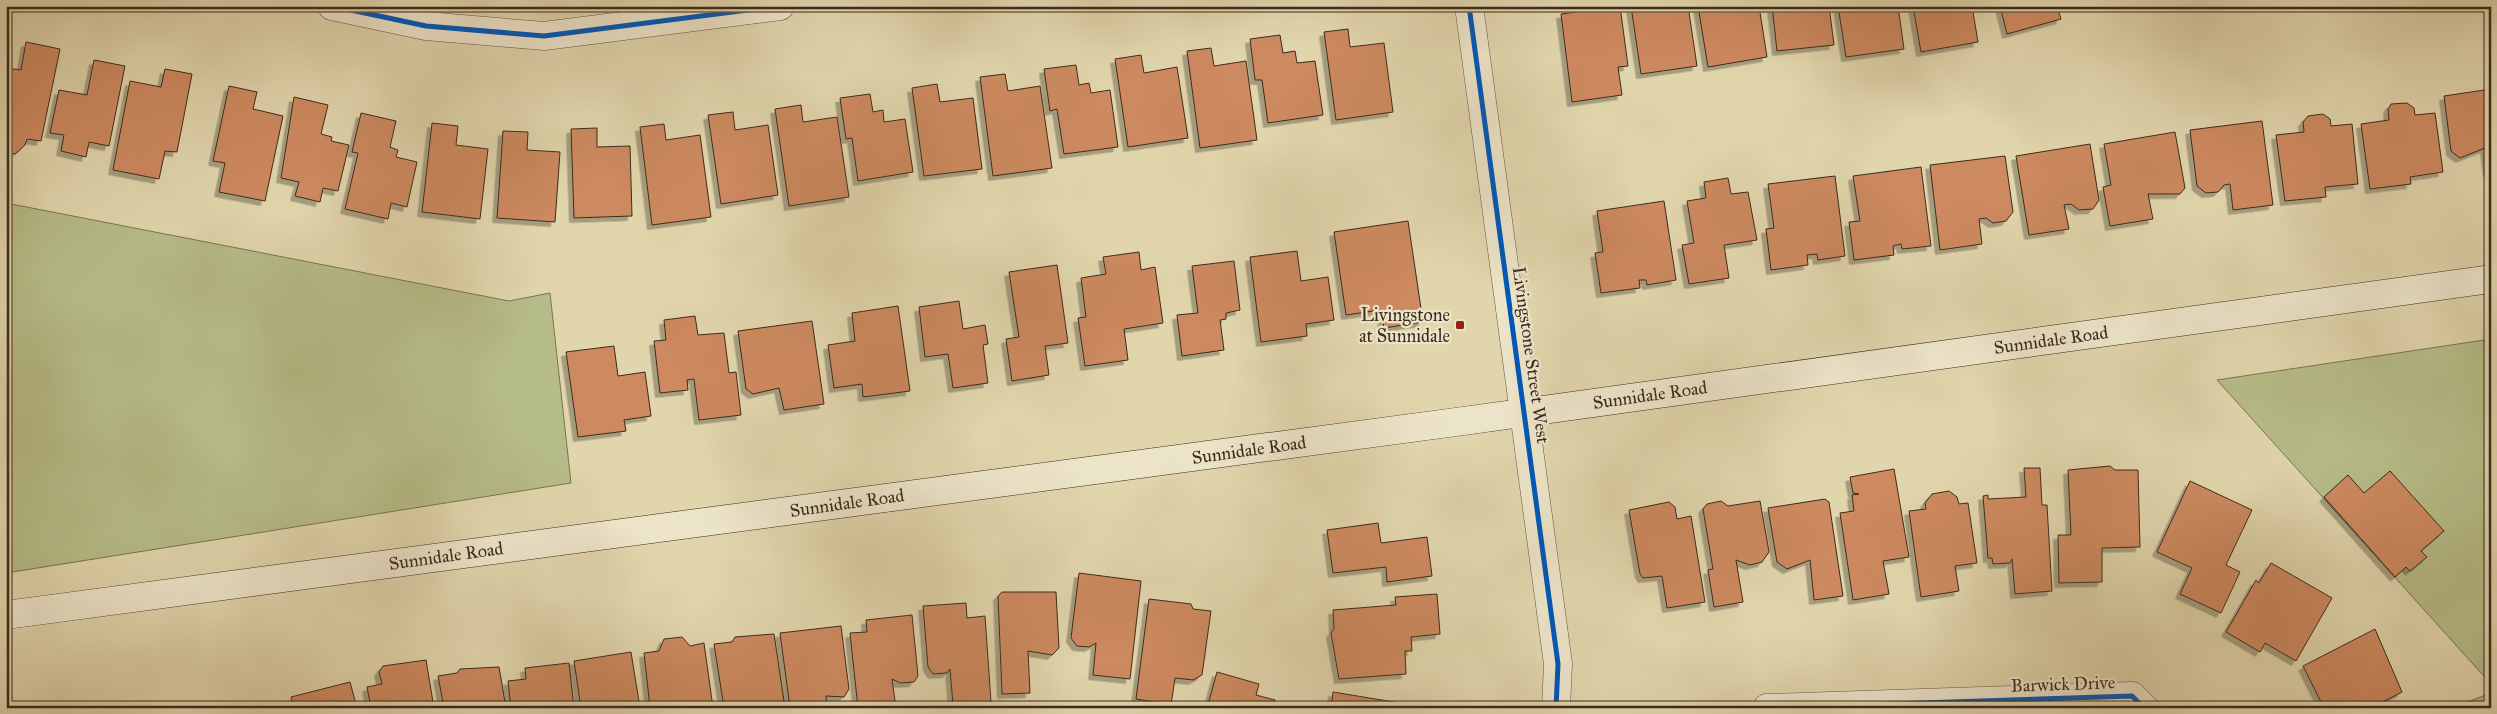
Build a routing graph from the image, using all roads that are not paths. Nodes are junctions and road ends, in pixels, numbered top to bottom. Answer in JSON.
{"nodes":[{"id":1,"x":332,"y":6,"type":"edge"},
{"id":2,"x":780,"y":6,"type":"edge"},
{"id":3,"x":1469,"y":6,"type":"edge"},
{"id":4,"x":2491,"y":279,"type":"edge"},
{"id":5,"x":1525,"y":412,"type":"junction"},
{"id":6,"x":6,"y":614,"type":"edge"},
{"id":7,"x":1556,"y":708,"type":"edge"},
{"id":8,"x":1768,"y":708,"type":"edge"},
{"id":9,"x":2144,"y":708,"type":"edge"}],
"edges":[{"from":1,"to":2,"type":"main road"},
{"from":3,"to":5,"type":"main road","name":"Livingstone Street West"},
{"from":4,"to":5,"type":"main road","name":"Sunnidale Road"},
{"from":5,"to":6,"type":"main road","name":"Sunnidale Road"},
{"from":5,"to":7,"type":"main road","name":"Livingstone Street West"},
{"from":8,"to":9,"type":"main road","name":"Barwick Drive"}]}
